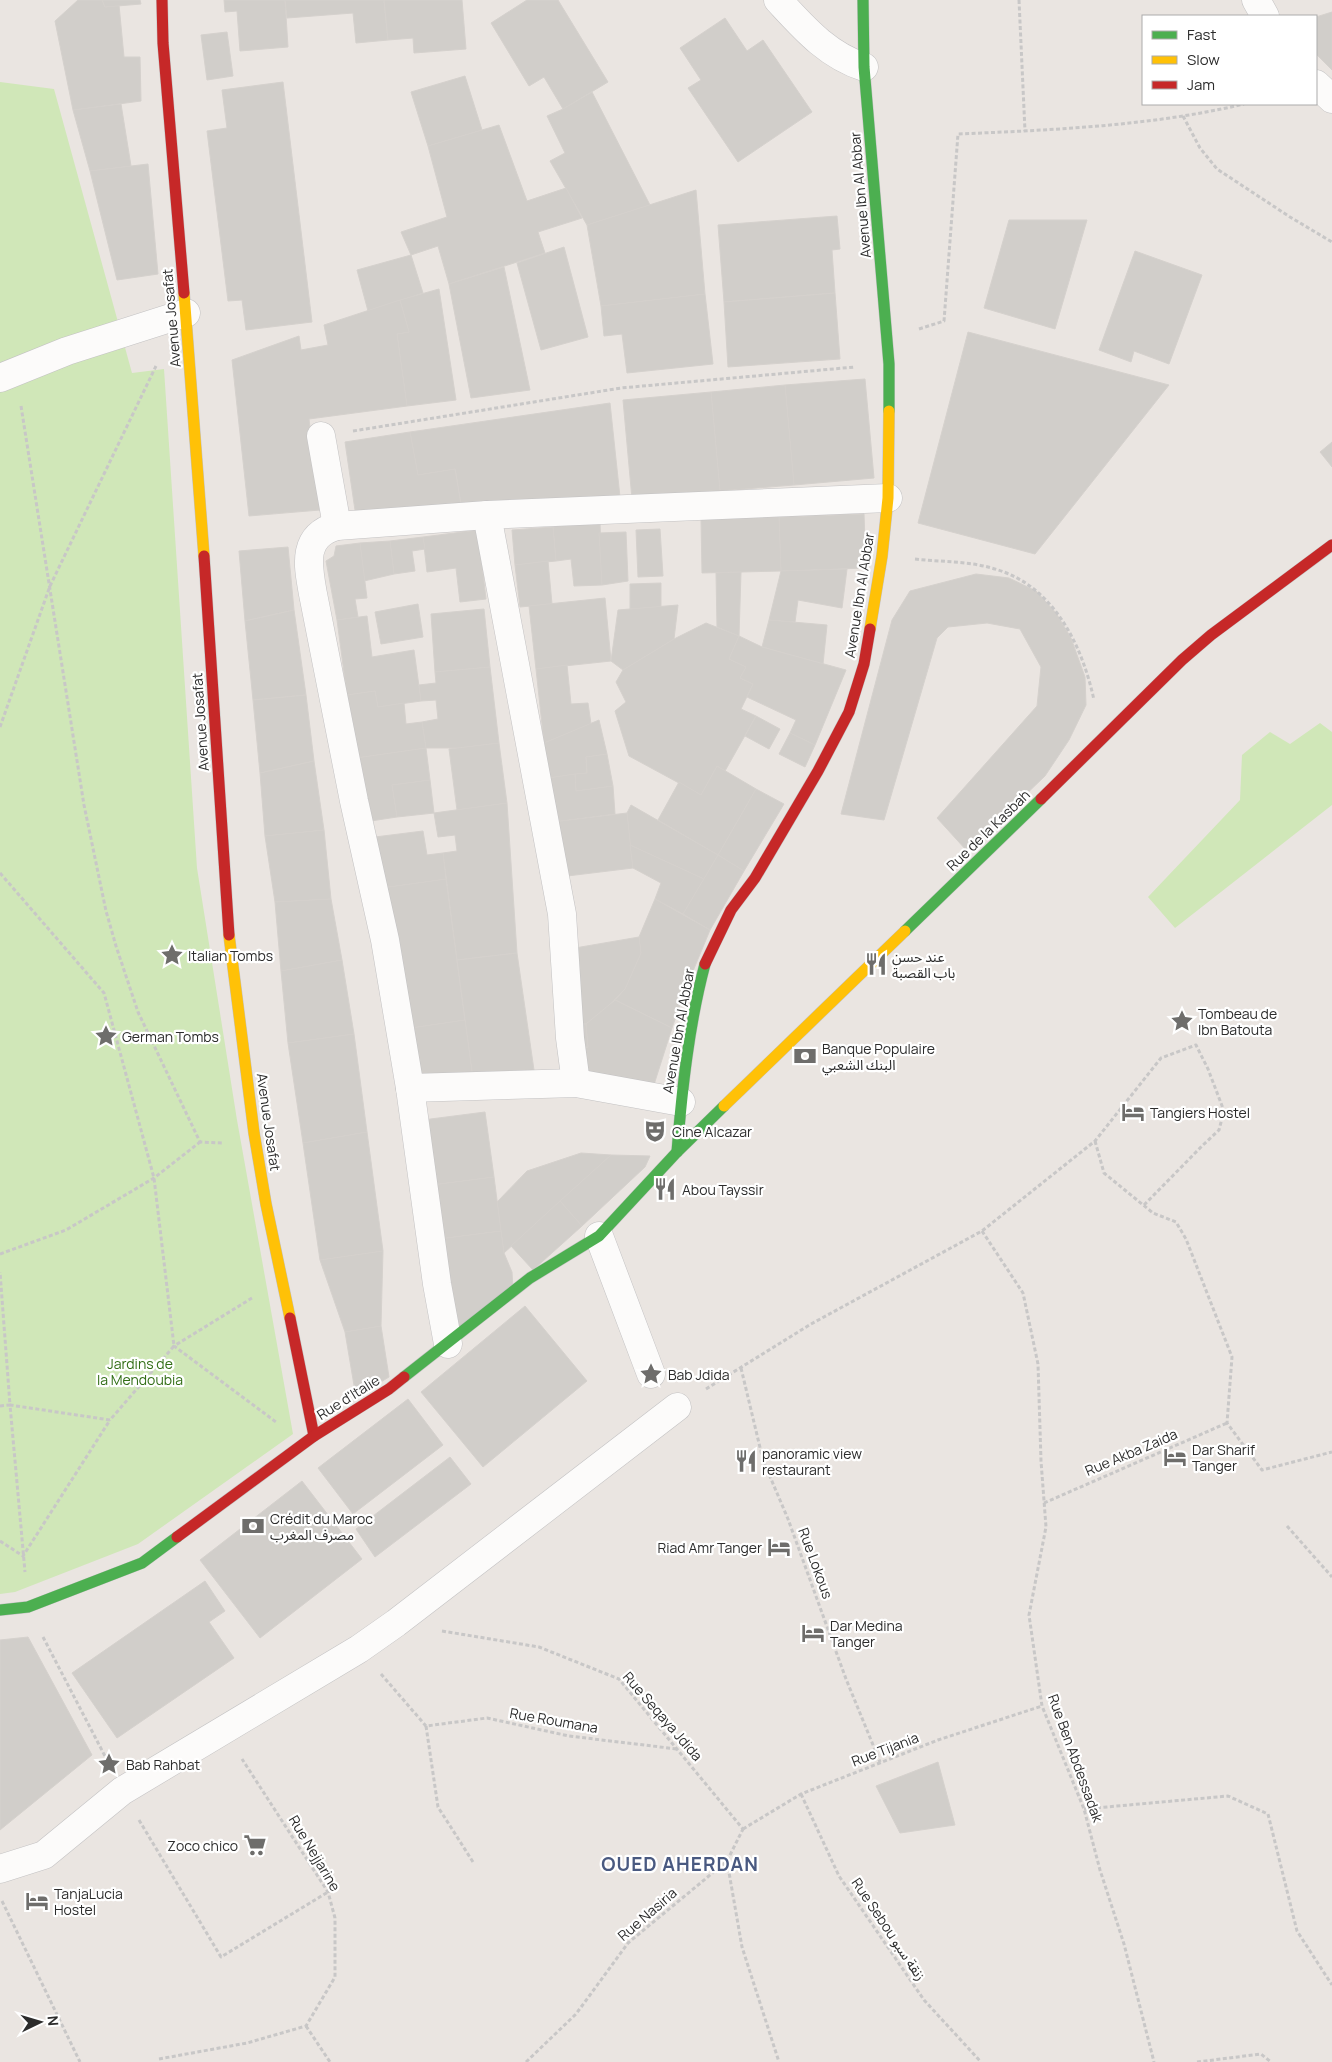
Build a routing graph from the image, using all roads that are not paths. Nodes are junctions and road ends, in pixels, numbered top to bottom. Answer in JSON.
{"nodes":[{"id":1,"x":162,"y":0,"type":"edge"},
{"id":2,"x":778,"y":0,"type":"edge"},
{"id":3,"x":863,"y":0,"type":"edge"},
{"id":4,"x":1256,"y":0,"type":"edge"},
{"id":5,"x":1264,"y":15,"type":"edge"},
{"id":6,"x":864,"y":67,"type":"junction"},
{"id":7,"x":1317,"y":85,"type":"edge"},
{"id":8,"x":1332,"y":99,"type":"edge"},
{"id":9,"x":183,"y":314,"type":"junction"},
{"id":10,"x":8,"y":374,"type":"edge"},
{"id":11,"x":320,"y":436,"type":"road end"},
{"id":12,"x":888,"y":498,"type":"junction"},
{"id":13,"x":487,"y":515,"type":"junction"},
{"id":14,"x":337,"y":526,"type":"junction"},
{"id":15,"x":1332,"y":545,"type":"edge"},
{"id":16,"x":576,"y":1083,"type":"junction"},
{"id":17,"x":410,"y":1088,"type":"junction"},
{"id":18,"x":681,"y":1102,"type":"junction"},
{"id":19,"x":677,"y":1152,"type":"junction"},
{"id":20,"x":599,"y":1236,"type":"junction"},
{"id":21,"x":448,"y":1344,"type":"junction"},
{"id":22,"x":651,"y":1374,"type":"dead end"},
{"id":23,"x":677,"y":1407,"type":"road end"},
{"id":24,"x":310,"y":1439,"type":"junction"},
{"id":25,"x":0,"y":1610,"type":"edge"},
{"id":26,"x":0,"y":1869,"type":"edge"}],
"edges":[{"from":1,"to":9,"type":"street","name":"Avenue Josafat"},
{"from":2,"to":6,"type":"street"},
{"from":3,"to":6,"type":"street","name":"Avenue Ibn Al Abbar"},
{"from":4,"to":5,"type":"street"},
{"from":6,"to":12,"type":"street","name":"Avenue Ibn Al Abbar"},
{"from":7,"to":8,"type":"street"},
{"from":9,"to":10,"type":"street"},
{"from":9,"to":24,"type":"street","name":"Avenue Josafat"},
{"from":11,"to":14,"type":"street"},
{"from":12,"to":13,"type":"street"},
{"from":12,"to":18,"type":"street","name":"Avenue Ibn Al Abbar"},
{"from":13,"to":14,"type":"street"},
{"from":13,"to":16,"type":"street"},
{"from":14,"to":17,"type":"street"},
{"from":15,"to":19,"type":"street","name":"Rue de la Kasbah"},
{"from":16,"to":17,"type":"street"},
{"from":16,"to":18,"type":"street"},
{"from":17,"to":21,"type":"street"},
{"from":18,"to":19,"type":"street","name":"Avenue Ibn Al Abbar"},
{"from":19,"to":20,"type":"street","name":"Rue d'Italie"},
{"from":20,"to":21,"type":"street","name":"Rue d'Italie"},
{"from":20,"to":22,"type":"street"},
{"from":21,"to":24,"type":"street","name":"Rue d'Italie"},
{"from":23,"to":26,"type":"street"},
{"from":24,"to":25,"type":"street","name":"Rue d'Italie"}]}
